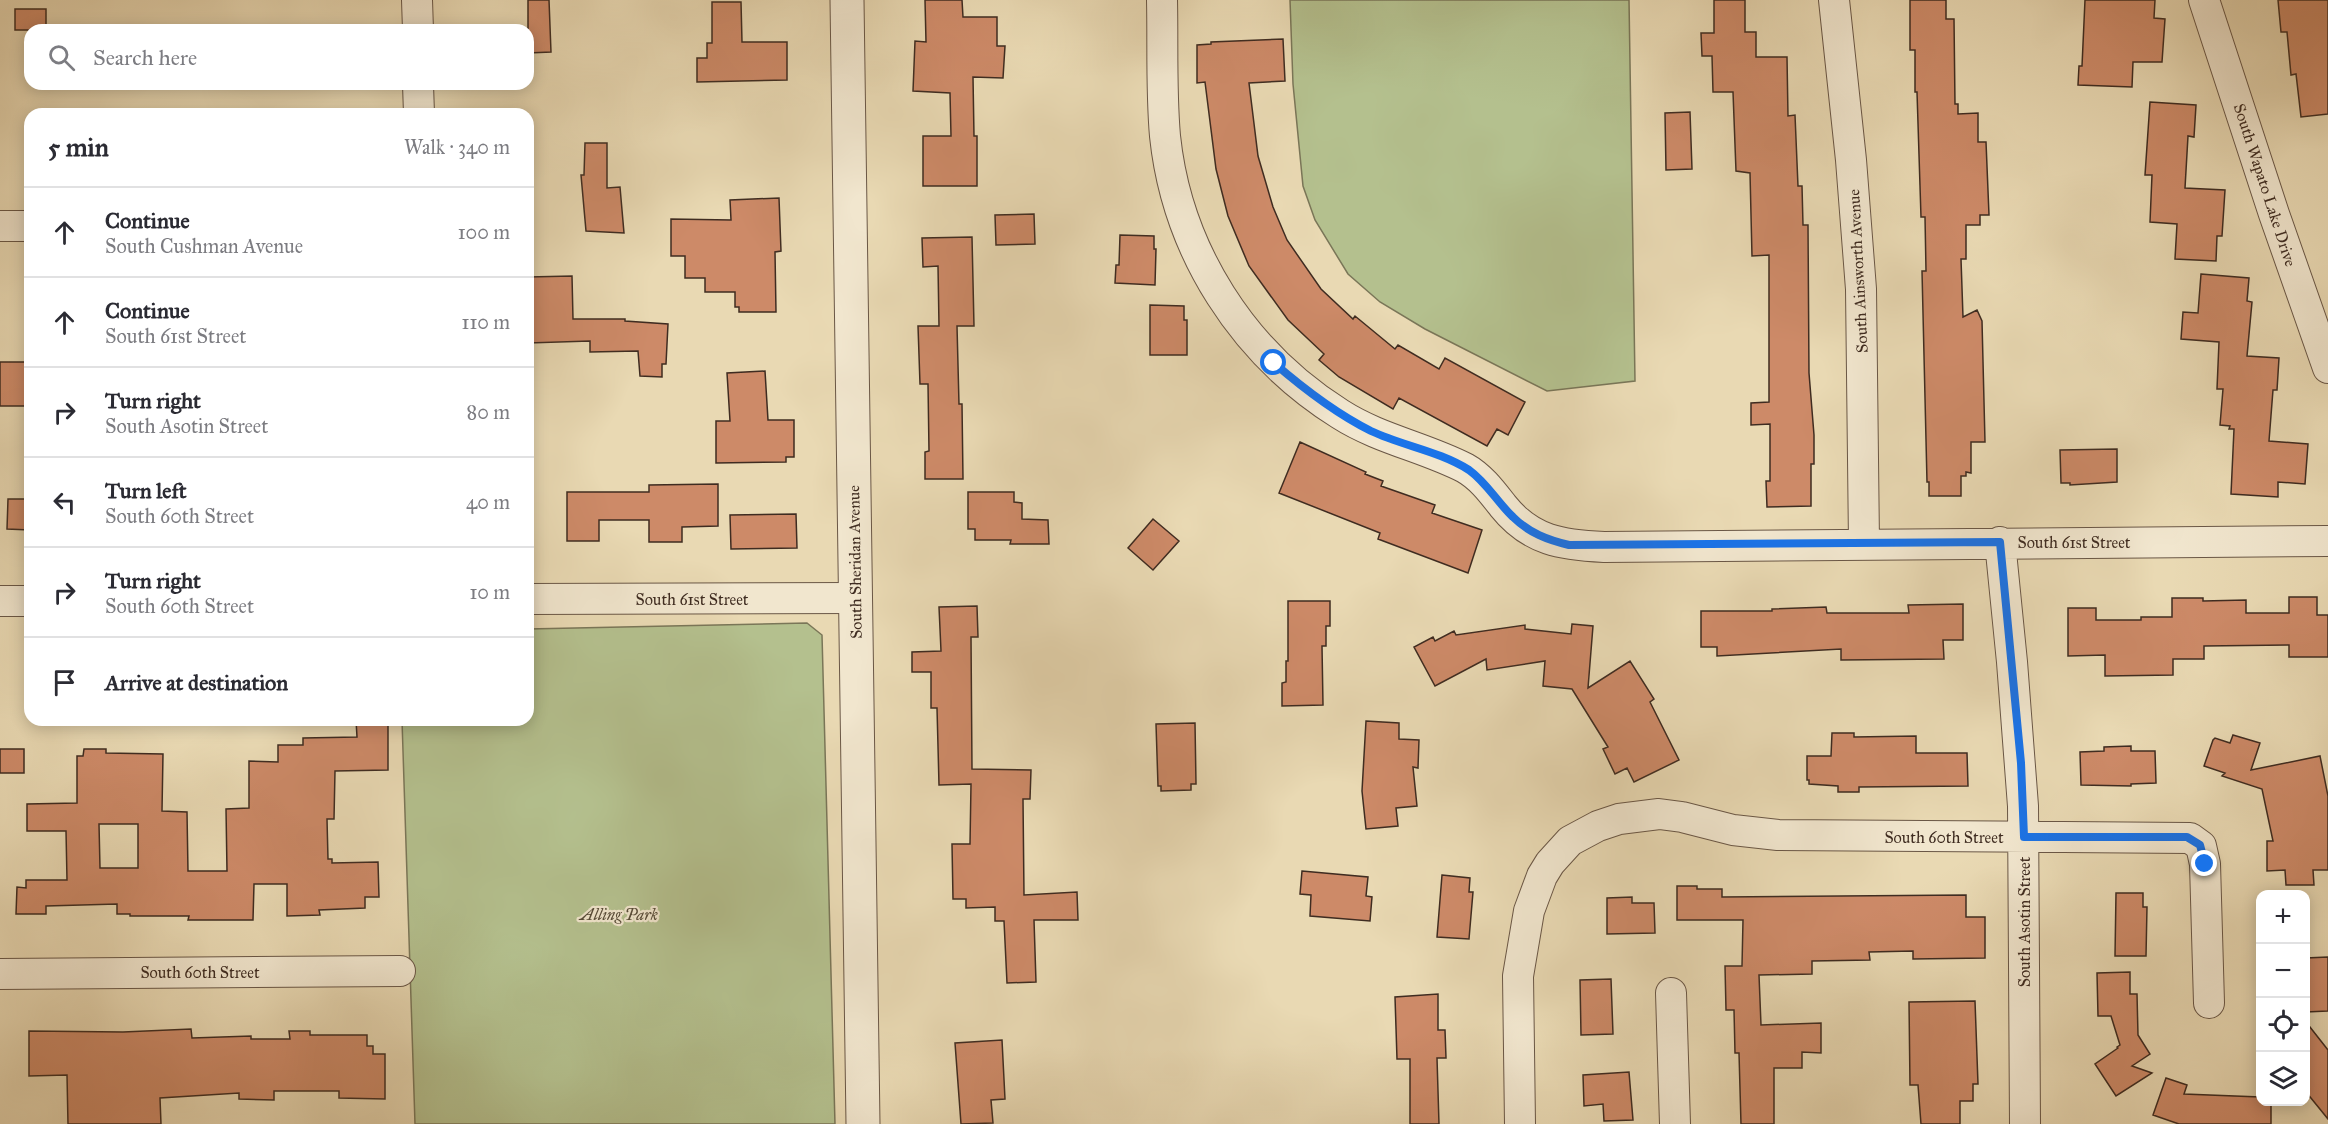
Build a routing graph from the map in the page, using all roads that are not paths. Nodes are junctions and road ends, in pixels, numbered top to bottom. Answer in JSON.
{"nodes":[{"id":1,"x":417,"y":0,"type":"edge"},
{"id":2,"x":847,"y":0,"type":"edge"},
{"id":3,"x":1162,"y":0,"type":"edge"},
{"id":4,"x":1834,"y":0,"type":"edge"},
{"id":5,"x":2204,"y":0,"type":"edge"},
{"id":6,"x":418,"y":24,"type":"edge"},
{"id":7,"x":418,"y":90,"type":"edge"},
{"id":8,"x":419,"y":108,"type":"edge"},
{"id":9,"x":0,"y":226,"type":"edge"},
{"id":10,"x":24,"y":226,"type":"edge"},
{"id":11,"x":2328,"y":368,"type":"edge"},
{"id":12,"x":2328,"y":541,"type":"edge"},
{"id":13,"x":2000,"y":542,"type":"junction"},
{"id":14,"x":1864,"y":543,"type":"junction"},
{"id":15,"x":856,"y":598,"type":"junction"},
{"id":16,"x":534,"y":600,"type":"edge"},
{"id":17,"x":0,"y":601,"type":"edge"},
{"id":18,"x":24,"y":601,"type":"edge"},
{"id":19,"x":2024,"y":837,"type":"junction"},
{"id":20,"x":400,"y":971,"type":"dead end"},
{"id":21,"x":0,"y":974,"type":"edge"},
{"id":22,"x":1671,"y":993,"type":"dead end"},
{"id":23,"x":2209,"y":1003,"type":"dead end"},
{"id":24,"x":863,"y":1124,"type":"edge"},
{"id":25,"x":1520,"y":1124,"type":"edge"},
{"id":26,"x":1675,"y":1124,"type":"edge"},
{"id":27,"x":2025,"y":1124,"type":"edge"}],
"edges":[{"from":1,"to":6,"type":"street"},
{"from":2,"to":15,"type":"street","name":"South Sheridan Avenue"},
{"from":3,"to":14,"type":"street","name":"South 61st Street"},
{"from":4,"to":14,"type":"street","name":"South Ainsworth Avenue"},
{"from":5,"to":11,"type":"street","name":"South Wapato Lake Drive"},
{"from":7,"to":8,"type":"street"},
{"from":9,"to":10,"type":"street"},
{"from":12,"to":13,"type":"street","name":"South 61st Street"},
{"from":13,"to":14,"type":"street","name":"South 61st Street"},
{"from":13,"to":19,"type":"street","name":"South Asotin Street"},
{"from":15,"to":16,"type":"street","name":"South 61st Street"},
{"from":15,"to":24,"type":"street","name":"South Sheridan Avenue"},
{"from":17,"to":18,"type":"street"},
{"from":19,"to":23,"type":"street","name":"South 60th Street"},
{"from":19,"to":25,"type":"street","name":"South 60th Street"},
{"from":19,"to":27,"type":"street","name":"South Asotin Street"},
{"from":20,"to":21,"type":"street","name":"South 60th Street"},
{"from":22,"to":26,"type":"street"}]}
